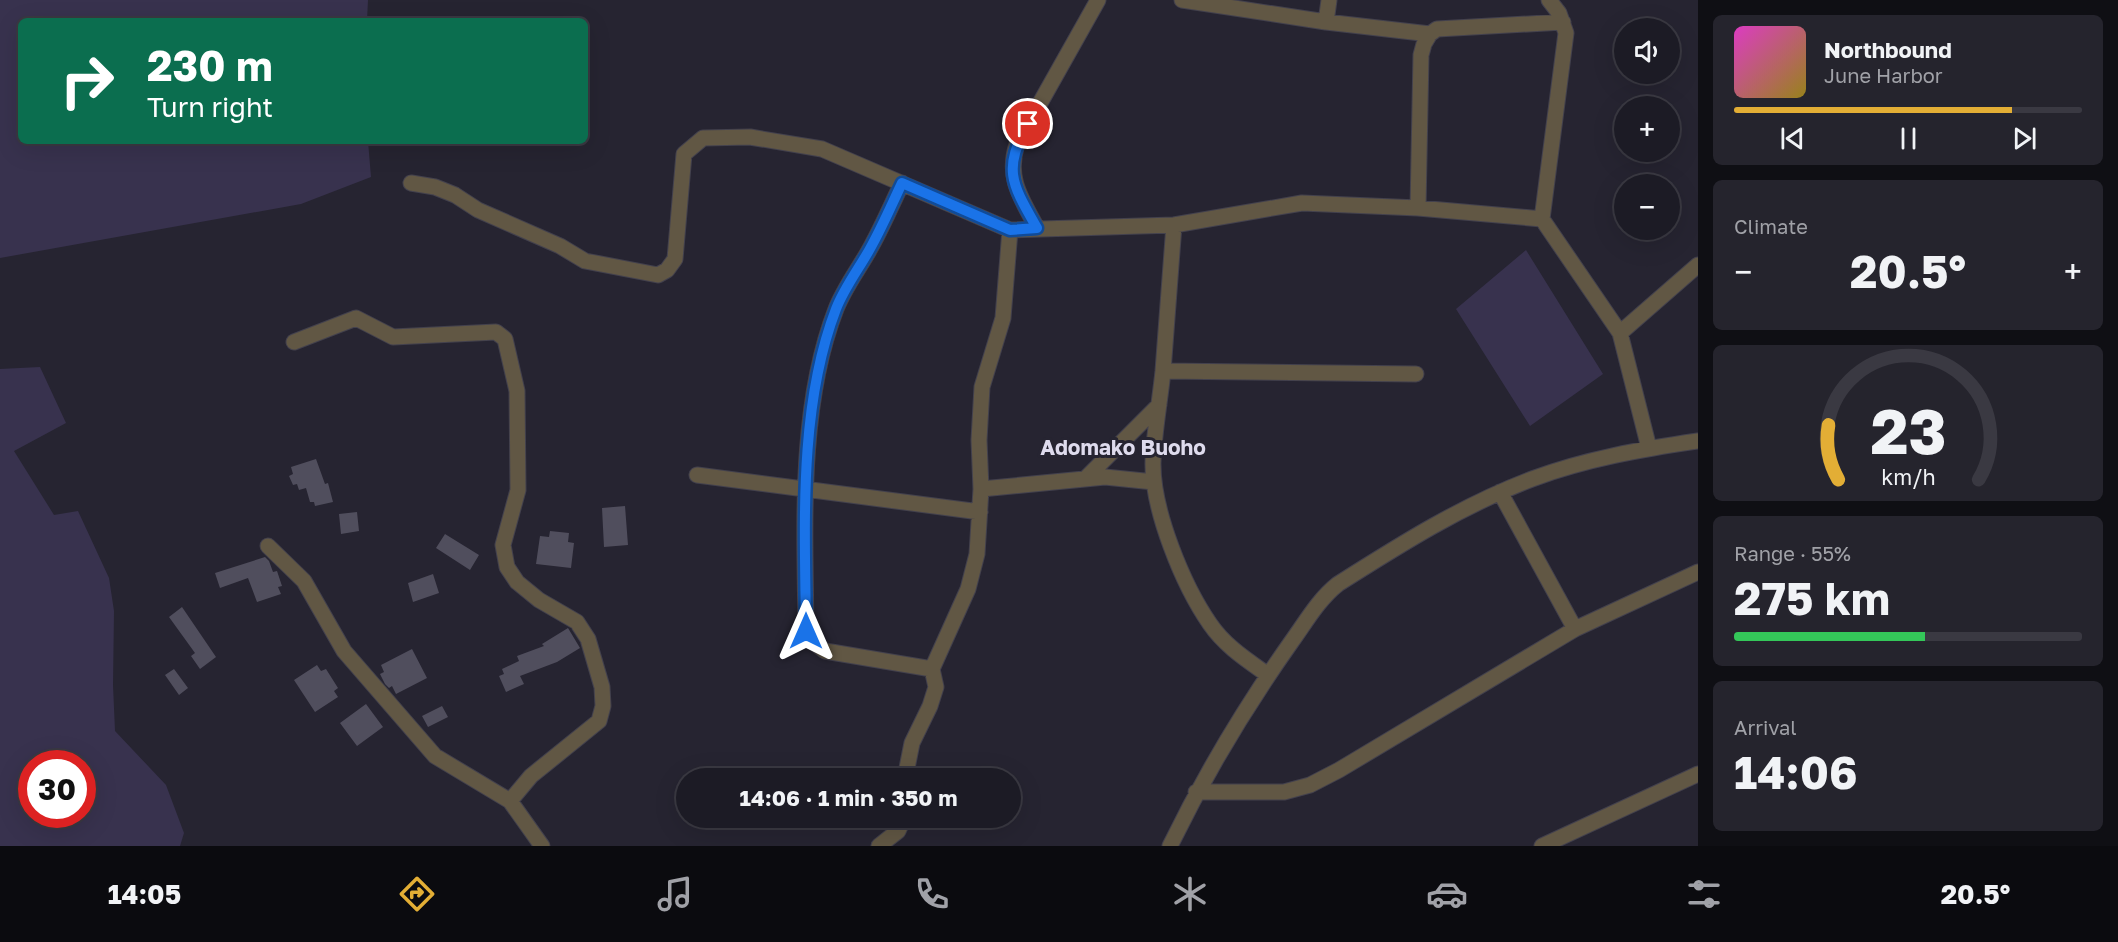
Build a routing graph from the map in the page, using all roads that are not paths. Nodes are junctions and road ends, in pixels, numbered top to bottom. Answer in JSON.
{"nodes":[{"id":1,"x":1098,"y":0,"type":"edge"},
{"id":2,"x":1182,"y":0,"type":"edge"},
{"id":3,"x":1329,"y":0,"type":"edge"},
{"id":4,"x":1549,"y":0,"type":"edge"},
{"id":5,"x":1326,"y":22,"type":"junction"},
{"id":6,"x":1563,"y":22,"type":"junction"},
{"id":7,"x":1430,"y":34,"type":"junction"},
{"id":8,"x":411,"y":183,"type":"dead end"},
{"id":9,"x":902,"y":183,"type":"junction"},
{"id":10,"x":1418,"y":208,"type":"junction"},
{"id":11,"x":1542,"y":219,"type":"junction"},
{"id":12,"x":1174,"y":225,"type":"junction"},
{"id":13,"x":1037,"y":228,"type":"junction"},
{"id":14,"x":1010,"y":230,"type":"junction"},
{"id":15,"x":1698,"y":265,"type":"edge"},
{"id":16,"x":1620,"y":333,"type":"junction"},
{"id":17,"x":294,"y":342,"type":"dead end"},
{"id":18,"x":1163,"y":372,"type":"junction"},
{"id":19,"x":1416,"y":374,"type":"dead end"},
{"id":20,"x":1159,"y":405,"type":"junction"},
{"id":21,"x":1698,"y":441,"type":"edge"},
{"id":22,"x":1649,"y":448,"type":"junction"},
{"id":23,"x":697,"y":475,"type":"dead end"},
{"id":24,"x":1086,"y":479,"type":"junction"},
{"id":25,"x":1154,"y":482,"type":"junction"},
{"id":26,"x":805,"y":488,"type":"junction"},
{"id":27,"x":981,"y":489,"type":"junction"},
{"id":28,"x":1500,"y":492,"type":"junction"},
{"id":29,"x":980,"y":512,"type":"junction"},
{"id":30,"x":268,"y":546,"type":"dead end"},
{"id":31,"x":1698,"y":572,"type":"edge"},
{"id":32,"x":1575,"y":629,"type":"junction"},
{"id":33,"x":932,"y":669,"type":"junction"},
{"id":34,"x":1268,"y":675,"type":"junction"},
{"id":35,"x":907,"y":768,"type":"edge"},
{"id":36,"x":1698,"y":774,"type":"edge"},
{"id":37,"x":1196,"y":792,"type":"junction"},
{"id":38,"x":510,"y":801,"type":"junction"},
{"id":39,"x":899,"y":828,"type":"edge"},
{"id":40,"x":542,"y":846,"type":"edge"},
{"id":41,"x":879,"y":846,"type":"edge"},
{"id":42,"x":1170,"y":846,"type":"edge"},
{"id":43,"x":1542,"y":846,"type":"edge"}],
"edges":[{"from":1,"to":13,"type":"street"},
{"from":2,"to":5,"type":"street"},
{"from":3,"to":5,"type":"street"},
{"from":4,"to":6,"type":"street"},
{"from":5,"to":7,"type":"street"},
{"from":6,"to":7,"type":"street"},
{"from":6,"to":11,"type":"street"},
{"from":7,"to":10,"type":"street"},
{"from":8,"to":9,"type":"street"},
{"from":9,"to":14,"type":"street"},
{"from":9,"to":26,"type":"street"},
{"from":10,"to":11,"type":"street"},
{"from":10,"to":12,"type":"street"},
{"from":11,"to":16,"type":"street"},
{"from":12,"to":13,"type":"street"},
{"from":12,"to":18,"type":"street"},
{"from":13,"to":14,"type":"street"},
{"from":14,"to":27,"type":"street"},
{"from":15,"to":16,"type":"street"},
{"from":16,"to":22,"type":"street"},
{"from":17,"to":38,"type":"street"},
{"from":18,"to":19,"type":"street"},
{"from":18,"to":20,"type":"street"},
{"from":20,"to":24,"type":"street"},
{"from":20,"to":25,"type":"street"},
{"from":21,"to":22,"type":"street"},
{"from":22,"to":28,"type":"street"},
{"from":23,"to":26,"type":"street"},
{"from":24,"to":25,"type":"street"},
{"from":24,"to":27,"type":"street"},
{"from":25,"to":34,"type":"street"},
{"from":26,"to":29,"type":"street"},
{"from":26,"to":33,"type":"street"},
{"from":27,"to":29,"type":"street"},
{"from":28,"to":32,"type":"street"},
{"from":28,"to":34,"type":"street"},
{"from":29,"to":33,"type":"street"},
{"from":30,"to":38,"type":"street"},
{"from":31,"to":32,"type":"street"},
{"from":32,"to":37,"type":"street"},
{"from":33,"to":35,"type":"street"},
{"from":34,"to":37,"type":"street"},
{"from":36,"to":43,"type":"street"},
{"from":37,"to":42,"type":"street"},
{"from":38,"to":40,"type":"street"},
{"from":39,"to":41,"type":"street"}]}
